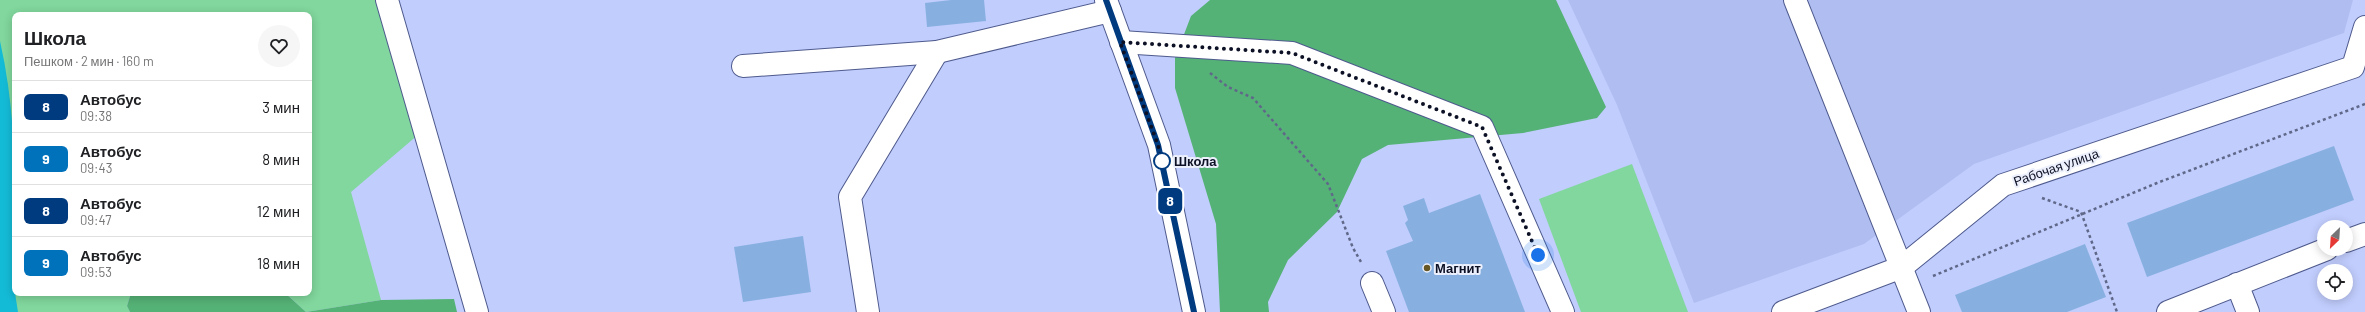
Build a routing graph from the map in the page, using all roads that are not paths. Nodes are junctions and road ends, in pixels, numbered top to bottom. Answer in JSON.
{"nodes":[{"id":1,"x":387,"y":0,"type":"edge"},
{"id":2,"x":1795,"y":0,"type":"edge"},
{"id":3,"x":1108,"y":6,"type":"edge"},
{"id":4,"x":2365,"y":27,"type":"edge"},
{"id":5,"x":1120,"y":42,"type":"junction"},
{"id":6,"x":937,"y":52,"type":"junction"},
{"id":7,"x":743,"y":66,"type":"dead end"},
{"id":8,"x":2365,"y":234,"type":"edge"},
{"id":9,"x":2353,"y":238,"type":"edge"},
{"id":10,"x":2317,"y":253,"type":"edge"},
{"id":11,"x":1902,"y":267,"type":"junction"},
{"id":12,"x":1372,"y":283,"type":"road end"},
{"id":13,"x":2237,"y":284,"type":"junction"},
{"id":14,"x":477,"y":312,"type":"edge"},
{"id":15,"x":868,"y":312,"type":"edge"},
{"id":16,"x":1194,"y":312,"type":"edge"},
{"id":17,"x":1384,"y":312,"type":"edge"},
{"id":18,"x":1563,"y":312,"type":"edge"},
{"id":19,"x":1783,"y":312,"type":"edge"},
{"id":20,"x":1919,"y":312,"type":"edge"},
{"id":21,"x":2168,"y":312,"type":"edge"},
{"id":22,"x":2248,"y":312,"type":"edge"}],
"edges":[{"from":1,"to":14,"type":"street"},
{"from":2,"to":11,"type":"street"},
{"from":3,"to":5,"type":"street"},
{"from":3,"to":6,"type":"street"},
{"from":4,"to":11,"type":"street","name":"Рабочая улица"},
{"from":5,"to":16,"type":"street"},
{"from":5,"to":18,"type":"street"},
{"from":6,"to":7,"type":"street"},
{"from":6,"to":15,"type":"street"},
{"from":8,"to":9,"type":"street"},
{"from":10,"to":13,"type":"street"},
{"from":11,"to":19,"type":"street","name":"Рабочая улица"},
{"from":11,"to":20,"type":"street"},
{"from":12,"to":17,"type":"street"},
{"from":13,"to":21,"type":"street"},
{"from":13,"to":22,"type":"street"}]}
